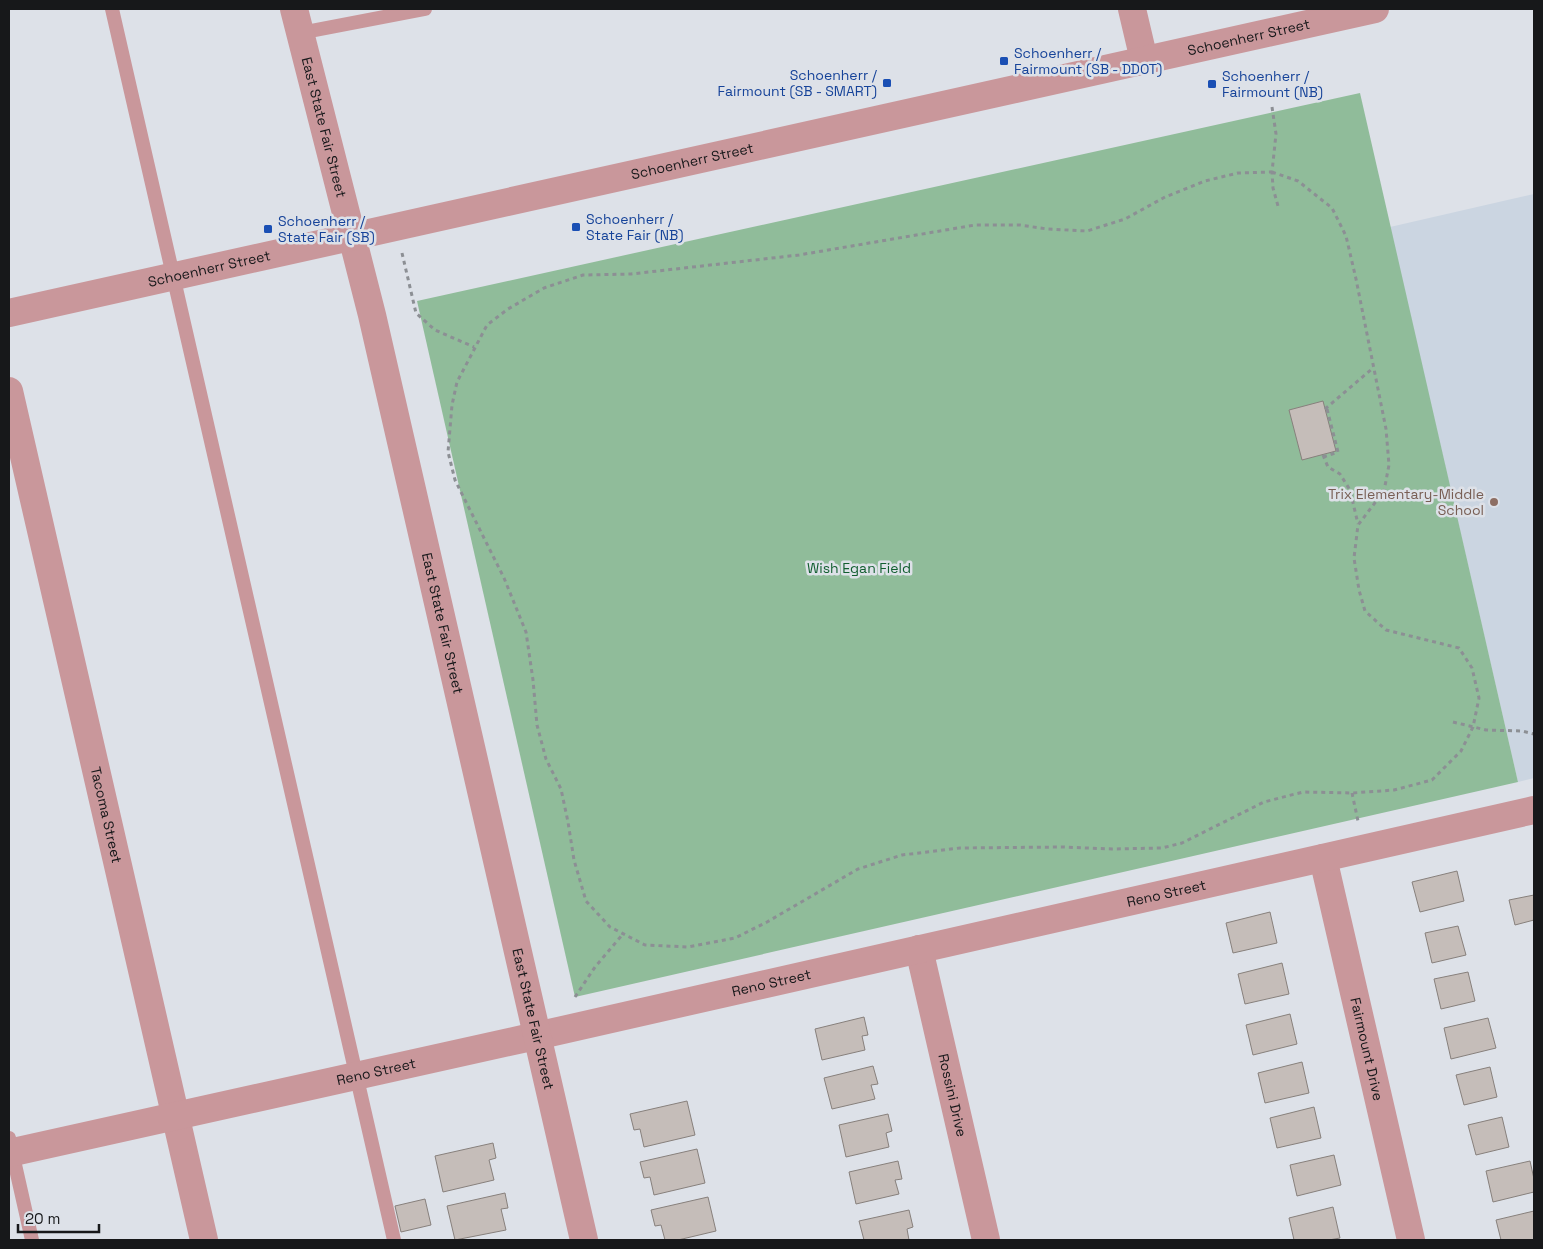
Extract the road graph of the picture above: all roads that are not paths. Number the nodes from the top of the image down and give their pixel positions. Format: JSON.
{"nodes":[{"id":1,"x":112,"y":9,"type":"edge"},
{"id":2,"x":426,"y":9,"type":"edge"},
{"id":3,"x":1132,"y":9,"type":"edge"},
{"id":4,"x":1374,"y":9,"type":"edge"},
{"id":5,"x":297,"y":21,"type":"edge"},
{"id":6,"x":1144,"y":60,"type":"junction"},
{"id":7,"x":351,"y":236,"type":"junction"},
{"id":8,"x":172,"y":276,"type":"junction"},
{"id":9,"x":9,"y":313,"type":"edge"},
{"id":10,"x":9,"y":391,"type":"edge"},
{"id":11,"x":1534,"y":810,"type":"edge"},
{"id":12,"x":1323,"y":858,"type":"junction"},
{"id":13,"x":919,"y":949,"type":"junction"},
{"id":14,"x":536,"y":1036,"type":"junction"},
{"id":15,"x":357,"y":1076,"type":"junction"},
{"id":16,"x":175,"y":1116,"type":"junction"},
{"id":17,"x":10,"y":1148,"type":"edge"},
{"id":18,"x":32,"y":1240,"type":"edge"},
{"id":19,"x":204,"y":1240,"type":"edge"},
{"id":20,"x":394,"y":1240,"type":"edge"},
{"id":21,"x":584,"y":1240,"type":"edge"},
{"id":22,"x":986,"y":1240,"type":"edge"},
{"id":23,"x":1411,"y":1240,"type":"edge"}],
"edges":[{"from":1,"to":8,"type":"lane"},
{"from":2,"to":5,"type":"lane"},
{"from":3,"to":6,"type":"street"},
{"from":4,"to":6,"type":"street","name":"Schoenherr Street"},
{"from":5,"to":7,"type":"street","name":"East State Fair Street"},
{"from":6,"to":7,"type":"street","name":"Schoenherr Street"},
{"from":7,"to":8,"type":"street","name":"Schoenherr Street"},
{"from":7,"to":14,"type":"street","name":"East State Fair Street"},
{"from":8,"to":9,"type":"street","name":"Schoenherr Street"},
{"from":8,"to":15,"type":"lane"},
{"from":10,"to":16,"type":"street","name":"Tacoma Street"},
{"from":11,"to":12,"type":"street","name":"Reno Street"},
{"from":12,"to":13,"type":"street","name":"Reno Street"},
{"from":12,"to":23,"type":"street","name":"Fairmount Drive"},
{"from":13,"to":14,"type":"street","name":"Reno Street"},
{"from":13,"to":22,"type":"street","name":"Rossini Drive"},
{"from":14,"to":15,"type":"street","name":"Reno Street"},
{"from":14,"to":21,"type":"street","name":"East State Fair Street"},
{"from":15,"to":16,"type":"street","name":"Reno Street"},
{"from":15,"to":20,"type":"lane"},
{"from":16,"to":17,"type":"street","name":"Reno Street"},
{"from":16,"to":19,"type":"street","name":"Tacoma Street"},
{"from":17,"to":18,"type":"lane"}]}
